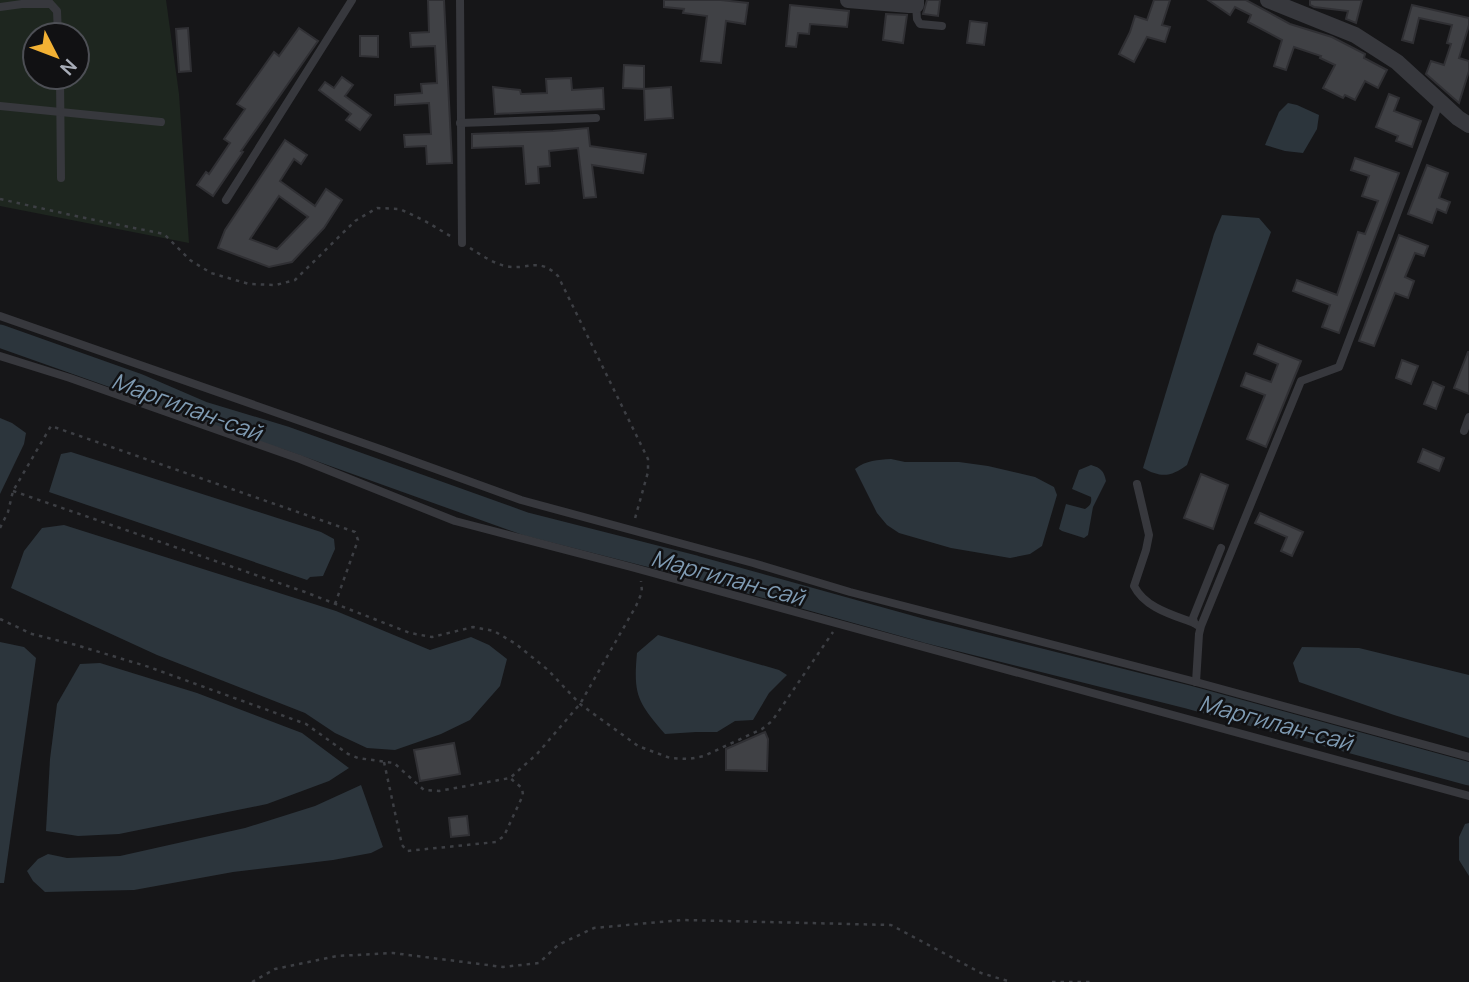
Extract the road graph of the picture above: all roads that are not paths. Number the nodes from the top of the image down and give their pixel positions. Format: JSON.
{"nodes":[{"id":1,"x":352,"y":0,"type":"edge"},
{"id":2,"x":460,"y":0,"type":"edge"},
{"id":3,"x":848,"y":0,"type":"edge"},
{"id":4,"x":1268,"y":0,"type":"edge"},
{"id":5,"x":48,"y":2,"type":"edge"},
{"id":6,"x":916,"y":2,"type":"edge"},
{"id":7,"x":0,"y":7,"type":"edge"},
{"id":8,"x":57,"y":21,"type":"edge"},
{"id":9,"x":942,"y":26,"type":"dead end"},
{"id":10,"x":60,"y":91,"type":"edge"},
{"id":11,"x":1440,"y":102,"type":"junction"},
{"id":12,"x":0,"y":106,"type":"edge"},
{"id":13,"x":61,"y":112,"type":"junction"},
{"id":14,"x":596,"y":118,"type":"dead end"},
{"id":15,"x":161,"y":122,"type":"dead end"},
{"id":16,"x":460,"y":123,"type":"junction"},
{"id":17,"x":1469,"y":125,"type":"edge"},
{"id":18,"x":61,"y":178,"type":"dead end"},
{"id":19,"x":226,"y":200,"type":"dead end"},
{"id":20,"x":462,"y":243,"type":"road end"},
{"id":21,"x":0,"y":316,"type":"edge"},
{"id":22,"x":0,"y":356,"type":"edge"},
{"id":23,"x":1469,"y":417,"type":"edge"},
{"id":24,"x":1464,"y":431,"type":"dead end"},
{"id":25,"x":1137,"y":484,"type":"dead end"},
{"id":26,"x":1221,"y":548,"type":"dead end"},
{"id":27,"x":1198,"y":625,"type":"junction"},
{"id":28,"x":1196,"y":682,"type":"junction"},
{"id":29,"x":1469,"y":757,"type":"edge"},
{"id":30,"x":1469,"y":796,"type":"edge"}],
"edges":[{"from":1,"to":19,"type":"lane"},
{"from":2,"to":16,"type":"lane"},
{"from":3,"to":6,"type":"street"},
{"from":4,"to":11,"type":"street"},
{"from":5,"to":7,"type":"lane"},
{"from":5,"to":8,"type":"lane"},
{"from":6,"to":9,"type":"lane"},
{"from":10,"to":13,"type":"lane"},
{"from":11,"to":17,"type":"street"},
{"from":11,"to":27,"type":"lane"},
{"from":12,"to":13,"type":"lane"},
{"from":13,"to":15,"type":"lane"},
{"from":13,"to":18,"type":"lane"},
{"from":14,"to":16,"type":"lane"},
{"from":16,"to":20,"type":"lane"},
{"from":21,"to":28,"type":"lane"},
{"from":22,"to":30,"type":"lane"},
{"from":23,"to":24,"type":"lane"},
{"from":25,"to":27,"type":"lane"},
{"from":26,"to":27,"type":"lane"},
{"from":27,"to":28,"type":"lane"},
{"from":28,"to":29,"type":"lane"}]}
